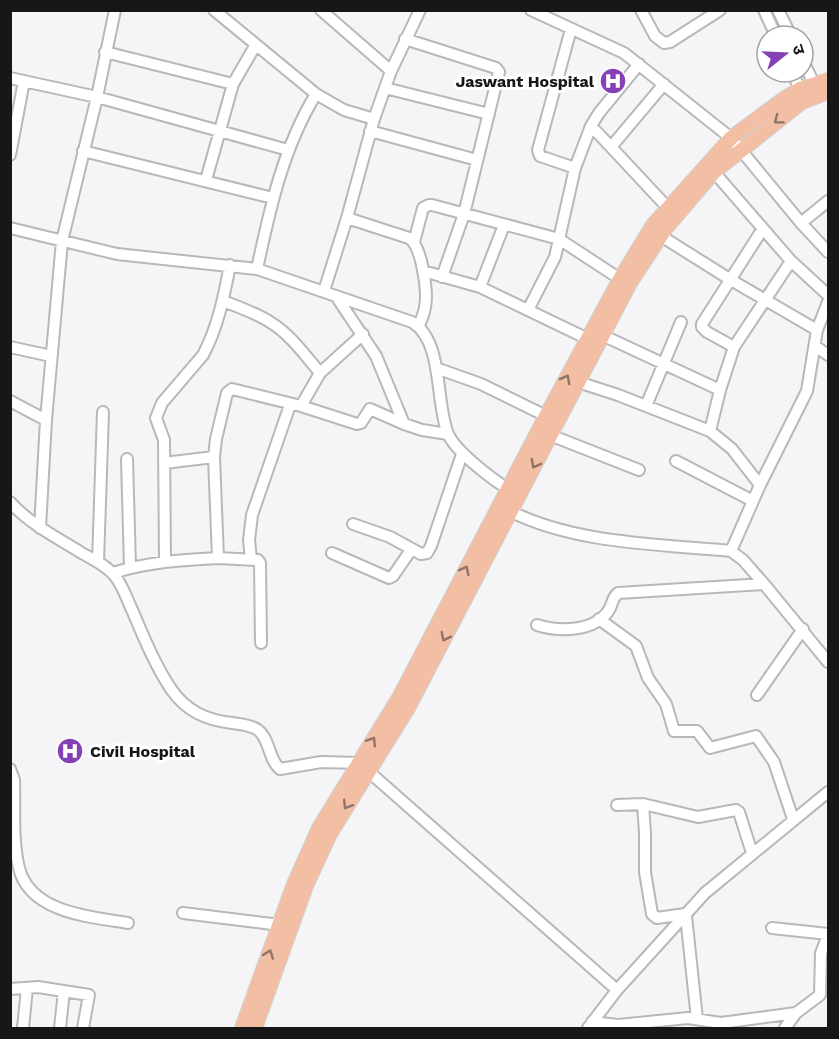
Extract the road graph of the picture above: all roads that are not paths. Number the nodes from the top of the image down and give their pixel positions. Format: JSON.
{"nodes":[{"id":1,"x":115,"y":10,"type":"edge"},
{"id":2,"x":214,"y":10,"type":"edge"},
{"id":3,"x":321,"y":10,"type":"edge"},
{"id":4,"x":420,"y":10,"type":"edge"},
{"id":5,"x":531,"y":10,"type":"edge"},
{"id":6,"x":641,"y":10,"type":"edge"},
{"id":7,"x":720,"y":10,"type":"edge"},
{"id":8,"x":764,"y":10,"type":"edge"},
{"id":9,"x":778,"y":10,"type":"edge"},
{"id":10,"x":770,"y":24,"type":"edge"},
{"id":11,"x":785,"y":24,"type":"edge"},
{"id":12,"x":570,"y":29,"type":"junction"},
{"id":13,"x":405,"y":39,"type":"junction"},
{"id":14,"x":255,"y":46,"type":"junction"},
{"id":15,"x":105,"y":52,"type":"junction"},
{"id":16,"x":639,"y":64,"type":"junction"},
{"id":17,"x":391,"y":71,"type":"junction"},
{"id":18,"x":10,"y":78,"type":"edge"},
{"id":19,"x":24,"y":81,"type":"junction"},
{"id":20,"x":233,"y":84,"type":"junction"},
{"id":21,"x":664,"y":84,"type":"junction"},
{"id":22,"x":798,"y":84,"type":"edge"},
{"id":23,"x":814,"y":84,"type":"joint"},
{"id":24,"x":385,"y":88,"type":"junction"},
{"id":25,"x":800,"y":89,"type":"junction"},
{"id":26,"x":828,"y":92,"type":"edge"},
{"id":27,"x":316,"y":94,"type":"junction"},
{"id":28,"x":97,"y":97,"type":"junction"},
{"id":29,"x":489,"y":114,"type":"junction"},
{"id":30,"x":374,"y":119,"type":"junction"},
{"id":31,"x":591,"y":126,"type":"junction"},
{"id":32,"x":370,"y":130,"type":"junction"},
{"id":33,"x":219,"y":133,"type":"junction"},
{"id":34,"x":731,"y":138,"type":"junction"},
{"id":35,"x":12,"y":142,"type":"edge"},
{"id":36,"x":611,"y":147,"type":"junction"},
{"id":37,"x":741,"y":149,"type":"junction"},
{"id":38,"x":288,"y":150,"type":"junction"},
{"id":39,"x":83,"y":151,"type":"junction"},
{"id":40,"x":10,"y":155,"type":"edge"},
{"id":41,"x":477,"y":160,"type":"junction"},
{"id":42,"x":575,"y":168,"type":"junction"},
{"id":43,"x":714,"y":172,"type":"junction"},
{"id":44,"x":206,"y":180,"type":"junction"},
{"id":45,"x":273,"y":198,"type":"junction"},
{"id":46,"x":828,"y":201,"type":"edge"},
{"id":47,"x":668,"y":208,"type":"junction"},
{"id":48,"x":464,"y":214,"type":"junction"},
{"id":49,"x":347,"y":218,"type":"junction"},
{"id":50,"x":801,"y":223,"type":"junction"},
{"id":51,"x":504,"y":225,"type":"junction"},
{"id":52,"x":10,"y":228,"type":"edge"},
{"id":53,"x":762,"y":230,"type":"junction"},
{"id":54,"x":661,"y":236,"type":"junction"},
{"id":55,"x":559,"y":239,"type":"junction"},
{"id":56,"x":62,"y":241,"type":"junction"},
{"id":57,"x":414,"y":242,"type":"junction"},
{"id":58,"x":828,"y":252,"type":"edge"},
{"id":59,"x":791,"y":261,"type":"junction"},
{"id":60,"x":230,"y":265,"type":"junction"},
{"id":61,"x":257,"y":269,"type":"junction"},
{"id":62,"x":423,"y":271,"type":"junction"},
{"id":63,"x":442,"y":276,"type":"junction"},
{"id":64,"x":620,"y":279,"type":"junction"},
{"id":65,"x":731,"y":280,"type":"junction"},
{"id":66,"x":480,"y":286,"type":"junction"},
{"id":67,"x":324,"y":291,"type":"junction"},
{"id":68,"x":828,"y":295,"type":"edge"},
{"id":69,"x":336,"y":296,"type":"junction"},
{"id":70,"x":766,"y":299,"type":"junction"},
{"id":71,"x":223,"y":301,"type":"junction"},
{"id":72,"x":828,"y":302,"type":"edge"},
{"id":73,"x":528,"y":310,"type":"junction"},
{"id":74,"x":681,"y":322,"type":"dead end"},
{"id":75,"x":419,"y":326,"type":"junction"},
{"id":76,"x":817,"y":330,"type":"junction"},
{"id":77,"x":363,"y":334,"type":"junction"},
{"id":78,"x":602,"y":335,"type":"junction"},
{"id":79,"x":588,"y":339,"type":"junction"},
{"id":80,"x":815,"y":346,"type":"junction"},
{"id":81,"x":10,"y":347,"type":"edge"},
{"id":82,"x":734,"y":347,"type":"junction"},
{"id":83,"x":828,"y":355,"type":"edge"},
{"id":84,"x":51,"y":356,"type":"junction"},
{"id":85,"x":664,"y":364,"type":"junction"},
{"id":86,"x":436,"y":368,"type":"junction"},
{"id":87,"x":320,"y":373,"type":"junction"},
{"id":88,"x":578,"y":382,"type":"junction"},
{"id":89,"x":720,"y":390,"type":"junction"},
{"id":90,"x":10,"y":401,"type":"edge"},
{"id":91,"x":295,"y":406,"type":"junction"},
{"id":92,"x":646,"y":406,"type":"junction"},
{"id":93,"x":103,"y":412,"type":"dead end"},
{"id":94,"x":546,"y":416,"type":"junction"},
{"id":95,"x":46,"y":420,"type":"junction"},
{"id":96,"x":404,"y":424,"type":"junction"},
{"id":97,"x":710,"y":431,"type":"junction"},
{"id":98,"x":448,"y":434,"type":"junction"},
{"id":99,"x":550,"y":435,"type":"junction"},
{"id":100,"x":462,"y":454,"type":"junction"},
{"id":101,"x":214,"y":457,"type":"junction"},
{"id":102,"x":128,"y":459,"type":"dead end"},
{"id":103,"x":676,"y":461,"type":"dead end"},
{"id":104,"x":164,"y":463,"type":"junction"},
{"id":105,"x":639,"y":470,"type":"dead end"},
{"id":106,"x":760,"y":485,"type":"junction"},
{"id":107,"x":513,"y":492,"type":"junction"},
{"id":108,"x":753,"y":501,"type":"junction"},
{"id":109,"x":10,"y":502,"type":"edge"},
{"id":110,"x":504,"y":508,"type":"junction"},
{"id":111,"x":353,"y":524,"type":"dead end"},
{"id":112,"x":40,"y":528,"type":"junction"},
{"id":113,"x":411,"y":550,"type":"junction"},
{"id":114,"x":731,"y":551,"type":"junction"},
{"id":115,"x":332,"y":553,"type":"dead end"},
{"id":116,"x":218,"y":558,"type":"junction"},
{"id":117,"x":251,"y":560,"type":"junction"},
{"id":118,"x":165,"y":561,"type":"junction"},
{"id":119,"x":98,"y":562,"type":"junction"},
{"id":120,"x":130,"y":567,"type":"junction"},
{"id":121,"x":113,"y":573,"type":"junction"},
{"id":122,"x":764,"y":584,"type":"junction"},
{"id":123,"x":599,"y":619,"type":"junction"},
{"id":124,"x":537,"y":625,"type":"dead end"},
{"id":125,"x":803,"y":629,"type":"junction"},
{"id":126,"x":261,"y":643,"type":"dead end"},
{"id":127,"x":828,"y":662,"type":"edge"},
{"id":128,"x":757,"y":695,"type":"dead end"},
{"id":129,"x":364,"y":766,"type":"junction"},
{"id":130,"x":10,"y":770,"type":"edge"},
{"id":131,"x":828,"y":792,"type":"edge"},
{"id":132,"x":643,"y":804,"type":"junction"},
{"id":133,"x":617,"y":806,"type":"dead end"},
{"id":134,"x":793,"y":819,"type":"junction"},
{"id":135,"x":752,"y":853,"type":"junction"},
{"id":136,"x":183,"y":913,"type":"dead end"},
{"id":137,"x":685,"y":914,"type":"junction"},
{"id":138,"x":128,"y":923,"type":"dead end"},
{"id":139,"x":285,"y":927,"type":"junction"},
{"id":140,"x":772,"y":928,"type":"dead end"},
{"id":141,"x":828,"y":934,"type":"edge"},
{"id":142,"x":27,"y":988,"type":"junction"},
{"id":143,"x":10,"y":989,"type":"edge"},
{"id":144,"x":617,"y":990,"type":"junction"},
{"id":145,"x":64,"y":991,"type":"junction"},
{"id":146,"x":262,"y":991,"type":"junction"},
{"id":147,"x":823,"y":997,"type":"edge"},
{"id":148,"x":796,"y":1014,"type":"junction"},
{"id":149,"x":697,"y":1019,"type":"junction"},
{"id":150,"x":590,"y":1025,"type":"edge"},
{"id":151,"x":619,"y":1027,"type":"edge"},
{"id":152,"x":22,"y":1029,"type":"edge"},
{"id":153,"x":60,"y":1029,"type":"edge"},
{"id":154,"x":83,"y":1029,"type":"edge"},
{"id":155,"x":242,"y":1029,"type":"edge"},
{"id":156,"x":255,"y":1029,"type":"edge"},
{"id":157,"x":785,"y":1029,"type":"edge"}],
"edges":[{"from":1,"to":15,"type":"street"},
{"from":2,"to":14,"type":"street"},
{"from":3,"to":17,"type":"street"},
{"from":4,"to":13,"type":"street"},
{"from":5,"to":12,"type":"street"},
{"from":6,"to":7,"type":"street"},
{"from":8,"to":10,"type":"street"},
{"from":9,"to":11,"type":"street"},
{"from":12,"to":16,"type":"street"},
{"from":12,"to":42,"type":"street"},
{"from":13,"to":17,"type":"street"},
{"from":13,"to":29,"type":"street"},
{"from":14,"to":20,"type":"street"},
{"from":14,"to":27,"type":"street"},
{"from":15,"to":20,"type":"street"},
{"from":15,"to":28,"type":"street"},
{"from":16,"to":21,"type":"street"},
{"from":16,"to":31,"type":"street"},
{"from":17,"to":24,"type":"street"},
{"from":18,"to":19,"type":"street"},
{"from":19,"to":28,"type":"street"},
{"from":19,"to":35,"type":"street"},
{"from":20,"to":33,"type":"street"},
{"from":21,"to":34,"type":"street"},
{"from":21,"to":36,"type":"street"},
{"from":22,"to":25,"type":"street"},
{"from":23,"to":25,"type":"main road"},
{"from":23,"to":26,"type":"main road"},
{"from":24,"to":29,"type":"street"},
{"from":24,"to":30,"type":"street"},
{"from":25,"to":34,"type":"main road"},
{"from":26,"to":37,"type":"main road","one_way":true},
{"from":27,"to":30,"type":"street"},
{"from":27,"to":38,"type":"street"},
{"from":28,"to":33,"type":"street"},
{"from":28,"to":39,"type":"street"},
{"from":29,"to":41,"type":"street"},
{"from":30,"to":32,"type":"street"},
{"from":31,"to":36,"type":"street"},
{"from":31,"to":42,"type":"street"},
{"from":32,"to":41,"type":"street"},
{"from":32,"to":49,"type":"street"},
{"from":33,"to":38,"type":"street"},
{"from":33,"to":44,"type":"street"},
{"from":34,"to":37,"type":"street"},
{"from":34,"to":47,"type":"main road"},
{"from":35,"to":40,"type":"street"},
{"from":36,"to":47,"type":"street"},
{"from":37,"to":43,"type":"main road"},
{"from":37,"to":50,"type":"street"},
{"from":38,"to":45,"type":"street"},
{"from":39,"to":44,"type":"street"},
{"from":39,"to":56,"type":"street"},
{"from":41,"to":48,"type":"street"},
{"from":42,"to":55,"type":"street"},
{"from":43,"to":53,"type":"street"},
{"from":43,"to":54,"type":"main road"},
{"from":44,"to":45,"type":"street"},
{"from":45,"to":61,"type":"street"},
{"from":46,"to":50,"type":"street"},
{"from":47,"to":64,"type":"main road"},
{"from":48,"to":51,"type":"street"},
{"from":48,"to":57,"type":"street"},
{"from":48,"to":63,"type":"street"},
{"from":49,"to":57,"type":"street"},
{"from":49,"to":67,"type":"street"},
{"from":50,"to":58,"type":"street"},
{"from":51,"to":55,"type":"street"},
{"from":51,"to":66,"type":"street"},
{"from":52,"to":56,"type":"street"},
{"from":53,"to":59,"type":"street"},
{"from":53,"to":65,"type":"street"},
{"from":54,"to":65,"type":"street"},
{"from":54,"to":78,"type":"main road"},
{"from":55,"to":64,"type":"street"},
{"from":55,"to":73,"type":"street"},
{"from":56,"to":60,"type":"street"},
{"from":56,"to":84,"type":"street"},
{"from":57,"to":62,"type":"street"},
{"from":59,"to":68,"type":"street"},
{"from":59,"to":70,"type":"street"},
{"from":60,"to":61,"type":"street"},
{"from":60,"to":71,"type":"street"},
{"from":61,"to":67,"type":"street"},
{"from":62,"to":63,"type":"street"},
{"from":62,"to":75,"type":"street"},
{"from":63,"to":66,"type":"street"},
{"from":64,"to":79,"type":"main road"},
{"from":65,"to":70,"type":"street"},
{"from":65,"to":82,"type":"street"},
{"from":66,"to":73,"type":"street"},
{"from":67,"to":69,"type":"street"},
{"from":69,"to":75,"type":"street"},
{"from":69,"to":77,"type":"street"},
{"from":70,"to":76,"type":"street"},
{"from":70,"to":82,"type":"street"},
{"from":71,"to":87,"type":"street"},
{"from":71,"to":104,"type":"street"},
{"from":72,"to":76,"type":"street"},
{"from":73,"to":79,"type":"street"},
{"from":74,"to":85,"type":"street"},
{"from":75,"to":86,"type":"street"},
{"from":76,"to":80,"type":"street"},
{"from":77,"to":87,"type":"street"},
{"from":77,"to":96,"type":"street"},
{"from":78,"to":85,"type":"street"},
{"from":78,"to":88,"type":"main road"},
{"from":94,"to":79,"type":"main road","one_way":true},
{"from":80,"to":83,"type":"street"},
{"from":80,"to":106,"type":"street"},
{"from":81,"to":84,"type":"street"},
{"from":82,"to":89,"type":"street"},
{"from":84,"to":95,"type":"street"},
{"from":85,"to":89,"type":"street"},
{"from":85,"to":92,"type":"street"},
{"from":86,"to":94,"type":"street"},
{"from":86,"to":98,"type":"street"},
{"from":87,"to":91,"type":"street"},
{"from":88,"to":92,"type":"street"},
{"from":88,"to":99,"type":"main road"},
{"from":89,"to":97,"type":"street"},
{"from":90,"to":95,"type":"street"},
{"from":91,"to":96,"type":"street"},
{"from":91,"to":101,"type":"street"},
{"from":91,"to":117,"type":"street"},
{"from":92,"to":97,"type":"street"},
{"from":93,"to":119,"type":"street"},
{"from":94,"to":107,"type":"main road"},
{"from":95,"to":112,"type":"street"},
{"from":96,"to":98,"type":"street"},
{"from":97,"to":106,"type":"street"},
{"from":98,"to":100,"type":"street"},
{"from":99,"to":105,"type":"street"},
{"from":99,"to":107,"type":"main road","one_way":true},
{"from":100,"to":107,"type":"street"},
{"from":100,"to":113,"type":"street"},
{"from":101,"to":104,"type":"street"},
{"from":101,"to":116,"type":"street"},
{"from":102,"to":120,"type":"street"},
{"from":103,"to":108,"type":"street"},
{"from":104,"to":118,"type":"street"},
{"from":106,"to":108,"type":"street"},
{"from":107,"to":110,"type":"main road"},
{"from":108,"to":114,"type":"street"},
{"from":109,"to":112,"type":"street"},
{"from":110,"to":114,"type":"street"},
{"from":110,"to":129,"type":"main road"},
{"from":111,"to":113,"type":"street"},
{"from":112,"to":119,"type":"street"},
{"from":113,"to":115,"type":"street"},
{"from":114,"to":122,"type":"street"},
{"from":116,"to":117,"type":"street"},
{"from":116,"to":118,"type":"street"},
{"from":117,"to":126,"type":"street"},
{"from":118,"to":120,"type":"street"},
{"from":119,"to":121,"type":"street"},
{"from":120,"to":121,"type":"street"},
{"from":121,"to":129,"type":"street"},
{"from":122,"to":123,"type":"street"},
{"from":122,"to":125,"type":"street"},
{"from":123,"to":124,"type":"street"},
{"from":123,"to":134,"type":"street"},
{"from":125,"to":127,"type":"street"},
{"from":125,"to":128,"type":"street"},
{"from":129,"to":139,"type":"main road"},
{"from":129,"to":144,"type":"street"},
{"from":130,"to":138,"type":"street"},
{"from":131,"to":134,"type":"street"},
{"from":132,"to":133,"type":"street"},
{"from":132,"to":135,"type":"street"},
{"from":132,"to":137,"type":"street"},
{"from":134,"to":135,"type":"street"},
{"from":135,"to":137,"type":"street"},
{"from":136,"to":139,"type":"street"},
{"from":137,"to":144,"type":"street"},
{"from":137,"to":149,"type":"street"},
{"from":139,"to":146,"type":"main road"},
{"from":140,"to":141,"type":"street"},
{"from":141,"to":147,"type":"street"},
{"from":142,"to":143,"type":"street"},
{"from":142,"to":145,"type":"street"},
{"from":142,"to":152,"type":"street"},
{"from":144,"to":150,"type":"street"},
{"from":145,"to":153,"type":"street"},
{"from":145,"to":154,"type":"street"},
{"from":146,"to":155,"type":"main road"},
{"from":146,"to":156,"type":"main road"},
{"from":147,"to":148,"type":"street"},
{"from":148,"to":149,"type":"street"},
{"from":148,"to":157,"type":"street"},
{"from":149,"to":151,"type":"street"},
{"from":150,"to":151,"type":"street"}]}
